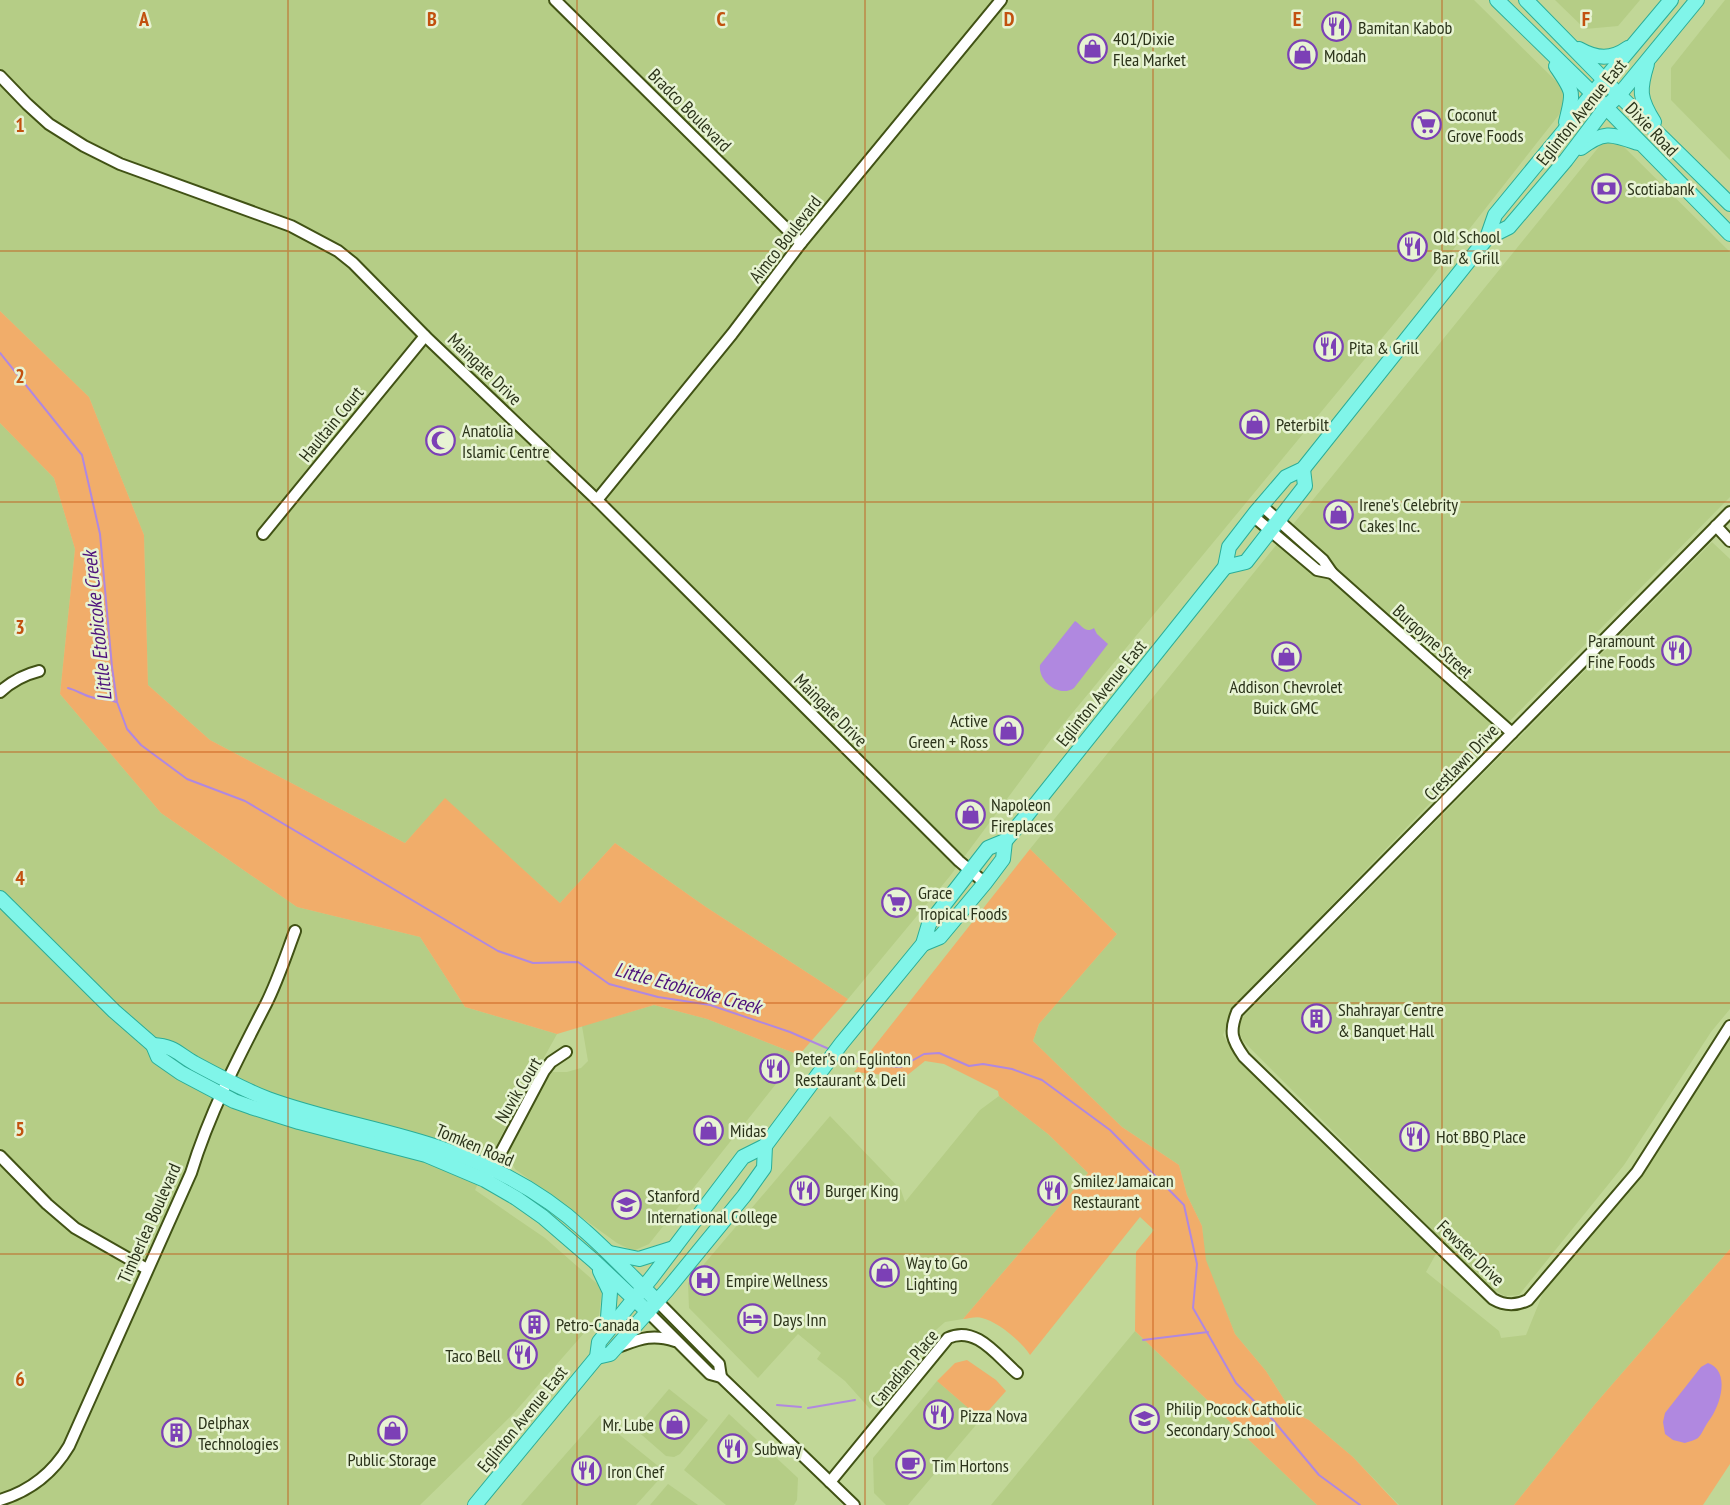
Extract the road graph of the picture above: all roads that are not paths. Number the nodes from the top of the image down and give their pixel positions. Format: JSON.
{"nodes":[{"id":1,"x":555,"y":0,"type":"edge"},
{"id":2,"x":1001,"y":0,"type":"edge"},
{"id":3,"x":1497,"y":0,"type":"edge"},
{"id":4,"x":1526,"y":0,"type":"edge"},
{"id":5,"x":1671,"y":0,"type":"edge"},
{"id":6,"x":1697,"y":0,"type":"edge"},
{"id":7,"x":1641,"y":37,"type":"junction"},
{"id":8,"x":1568,"y":42,"type":"junction"},
{"id":9,"x":1541,"y":44,"type":"junction"},
{"id":10,"x":1648,"y":59,"type":"junction"},
{"id":11,"x":0,"y":76,"type":"edge"},
{"id":12,"x":1604,"y":80,"type":"junction"},
{"id":13,"x":1592,"y":94,"type":"junction"},
{"id":14,"x":1619,"y":95,"type":"junction"},
{"id":15,"x":1606,"y":107,"type":"junction"},
{"id":16,"x":1564,"y":131,"type":"junction"},
{"id":17,"x":1666,"y":141,"type":"junction"},
{"id":18,"x":1640,"y":143,"type":"junction"},
{"id":19,"x":1566,"y":160,"type":"junction"},
{"id":20,"x":1730,"y":204,"type":"edge"},
{"id":21,"x":1730,"y":234,"type":"edge"},
{"id":22,"x":1487,"y":238,"type":"junction"},
{"id":23,"x":801,"y":243,"type":"junction"},
{"id":24,"x":425,"y":336,"type":"junction"},
{"id":25,"x":1303,"y":469,"type":"junction"},
{"id":26,"x":597,"y":500,"type":"junction"},
{"id":27,"x":1257,"y":511,"type":"junction"},
{"id":28,"x":1730,"y":512,"type":"edge"},
{"id":29,"x":1275,"y":526,"type":"junction"},
{"id":30,"x":1716,"y":526,"type":"junction"},
{"id":31,"x":263,"y":534,"type":"dead end"},
{"id":32,"x":1730,"y":541,"type":"edge"},
{"id":33,"x":1225,"y":567,"type":"junction"},
{"id":34,"x":39,"y":671,"type":"dead end"},
{"id":35,"x":0,"y":692,"type":"edge"},
{"id":36,"x":1512,"y":733,"type":"junction"},
{"id":37,"x":1005,"y":841,"type":"junction"},
{"id":38,"x":971,"y":871,"type":"junction"},
{"id":39,"x":985,"y":883,"type":"junction"},
{"id":40,"x":0,"y":898,"type":"edge"},
{"id":41,"x":296,"y":931,"type":"dead end"},
{"id":42,"x":923,"y":944,"type":"junction"},
{"id":43,"x":1730,"y":1026,"type":"edge"},
{"id":44,"x":1233,"y":1042,"type":"joint"},
{"id":45,"x":153,"y":1045,"type":"junction"},
{"id":46,"x":566,"y":1052,"type":"dead end"},
{"id":47,"x":229,"y":1081,"type":"junction"},
{"id":48,"x":222,"y":1095,"type":"junction"},
{"id":49,"x":765,"y":1146,"type":"junction"},
{"id":50,"x":0,"y":1156,"type":"edge"},
{"id":51,"x":489,"y":1175,"type":"junction"},
{"id":52,"x":674,"y":1248,"type":"junction"},
{"id":53,"x":608,"y":1252,"type":"junction"},
{"id":54,"x":594,"y":1261,"type":"junction"},
{"id":55,"x":147,"y":1269,"type":"junction"},
{"id":56,"x":639,"y":1293,"type":"junction"},
{"id":57,"x":652,"y":1306,"type":"junction"},
{"id":58,"x":606,"y":1331,"type":"junction"},
{"id":59,"x":677,"y":1342,"type":"junction"},
{"id":60,"x":615,"y":1348,"type":"junction"},
{"id":61,"x":597,"y":1357,"type":"junction"},
{"id":62,"x":1017,"y":1373,"type":"dead end"},
{"id":63,"x":721,"y":1377,"type":"junction"},
{"id":64,"x":831,"y":1482,"type":"junction"},
{"id":65,"x":0,"y":1500,"type":"edge"},
{"id":66,"x":475,"y":1505,"type":"edge"},
{"id":67,"x":854,"y":1505,"type":"edge"}],
"edges":[{"from":1,"to":23,"type":"street","name":"Bradco Boulevard"},
{"from":2,"to":23,"type":"street","name":"Aimco Boulevard"},
{"from":3,"to":9,"type":"main road","name":"Dixie Road"},
{"from":4,"to":8,"type":"main road","name":"Dixie Road"},
{"from":5,"to":7,"type":"main road","name":"Eglinton Avenue East"},
{"from":6,"to":10,"type":"main road","name":"Eglinton Avenue East"},
{"from":7,"to":8,"type":"main road"},
{"from":7,"to":12,"type":"main road","name":"Eglinton Avenue East"},
{"from":8,"to":12,"type":"main road","name":"Dixie Road"},
{"from":9,"to":13,"type":"main road","name":"Dixie Road"},
{"from":9,"to":16,"type":"main road"},
{"from":10,"to":14,"type":"main road","name":"Eglinton Avenue East"},
{"from":10,"to":17,"type":"main road"},
{"from":11,"to":24,"type":"street","name":"Maingate Drive"},
{"from":12,"to":13,"type":"main road","name":"Eglinton Avenue East"},
{"from":12,"to":14,"type":"main road","name":"Dixie Road"},
{"from":13,"to":15,"type":"main road","name":"Dixie Road"},
{"from":13,"to":16,"type":"main road","name":"Eglinton Avenue East"},
{"from":14,"to":15,"type":"main road","name":"Eglinton Avenue East"},
{"from":14,"to":17,"type":"main road","name":"Dixie Road"},
{"from":15,"to":18,"type":"main road","name":"Dixie Road"},
{"from":15,"to":19,"type":"main road","name":"Eglinton Avenue East"},
{"from":16,"to":22,"type":"main road","name":"Eglinton Avenue East"},
{"from":17,"to":20,"type":"main road","name":"Dixie Road"},
{"from":18,"to":19,"type":"main road"},
{"from":18,"to":21,"type":"main road","name":"Dixie Road"},
{"from":19,"to":22,"type":"main road","name":"Eglinton Avenue East"},
{"from":22,"to":25,"type":"main road","name":"Eglinton Avenue East"},
{"from":23,"to":26,"type":"street","name":"Aimco Boulevard"},
{"from":24,"to":26,"type":"street","name":"Maingate Drive"},
{"from":24,"to":31,"type":"street","name":"Haultain Court"},
{"from":25,"to":27,"type":"main road","name":"Eglinton Avenue East"},
{"from":25,"to":29,"type":"main road","name":"Eglinton Avenue East"},
{"from":26,"to":38,"type":"street","name":"Maingate Drive"},
{"from":27,"to":29,"type":"street","name":"Burgoyne Street"},
{"from":27,"to":33,"type":"main road","name":"Eglinton Avenue East"},
{"from":28,"to":30,"type":"street","name":"Crestlawn Drive"},
{"from":29,"to":33,"type":"main road","name":"Eglinton Avenue East"},
{"from":29,"to":36,"type":"street","name":"Burgoyne Street"},
{"from":30,"to":32,"type":"street"},
{"from":30,"to":36,"type":"street","name":"Crestlawn Drive"},
{"from":33,"to":37,"type":"main road","name":"Eglinton Avenue East"},
{"from":34,"to":35,"type":"street"},
{"from":36,"to":44,"type":"street","name":"Crestlawn Drive"},
{"from":37,"to":38,"type":"main road","name":"Eglinton Avenue East"},
{"from":37,"to":39,"type":"main road","name":"Eglinton Avenue East"},
{"from":38,"to":39,"type":"street","name":"Maingate Drive"},
{"from":38,"to":42,"type":"main road","name":"Eglinton Avenue East"},
{"from":39,"to":42,"type":"main road","name":"Eglinton Avenue East"},
{"from":40,"to":45,"type":"main road","name":"Tomken Road"},
{"from":41,"to":47,"type":"street","name":"Timberlea Boulevard"},
{"from":42,"to":49,"type":"main road","name":"Eglinton Avenue East"},
{"from":43,"to":44,"type":"street","name":"Fewster Drive"},
{"from":45,"to":47,"type":"main road","name":"Tomken Road"},
{"from":45,"to":48,"type":"main road","name":"Tomken Road"},
{"from":46,"to":51,"type":"street","name":"Nuvik Court"},
{"from":47,"to":48,"type":"street","name":"Timberlea Boulevard"},
{"from":47,"to":51,"type":"main road","name":"Tomken Road"},
{"from":48,"to":51,"type":"main road","name":"Tomken Road"},
{"from":48,"to":55,"type":"street","name":"Timberlea Boulevard"},
{"from":49,"to":52,"type":"main road","name":"Eglinton Avenue East"},
{"from":49,"to":57,"type":"main road","name":"Eglinton Avenue East"},
{"from":50,"to":55,"type":"street"},
{"from":51,"to":53,"type":"main road","name":"Tomken Road"},
{"from":51,"to":54,"type":"main road","name":"Tomken Road"},
{"from":52,"to":53,"type":"main road"},
{"from":52,"to":56,"type":"main road","name":"Eglinton Avenue East"},
{"from":53,"to":56,"type":"main road","name":"Tomken Road"},
{"from":54,"to":56,"type":"main road","name":"Tomken Road"},
{"from":54,"to":58,"type":"main road"},
{"from":55,"to":65,"type":"street","name":"Timberlea Boulevard"},
{"from":56,"to":57,"type":"main road","name":"Tomken Road"},
{"from":56,"to":58,"type":"main road","name":"Eglinton Avenue East"},
{"from":57,"to":59,"type":"street","name":"Tomken Road"},
{"from":57,"to":60,"type":"main road","name":"Eglinton Avenue East"},
{"from":57,"to":63,"type":"street","name":"Tomken Road"},
{"from":58,"to":61,"type":"main road","name":"Eglinton Avenue East"},
{"from":59,"to":60,"type":"street"},
{"from":59,"to":63,"type":"street","name":"Tomken Road"},
{"from":60,"to":61,"type":"main road","name":"Eglinton Avenue East"},
{"from":61,"to":66,"type":"main road","name":"Eglinton Avenue East"},
{"from":62,"to":64,"type":"street","name":"Canadian Place"},
{"from":63,"to":64,"type":"street","name":"Tomken Road"},
{"from":64,"to":67,"type":"street","name":"Tomken Road"}]}
